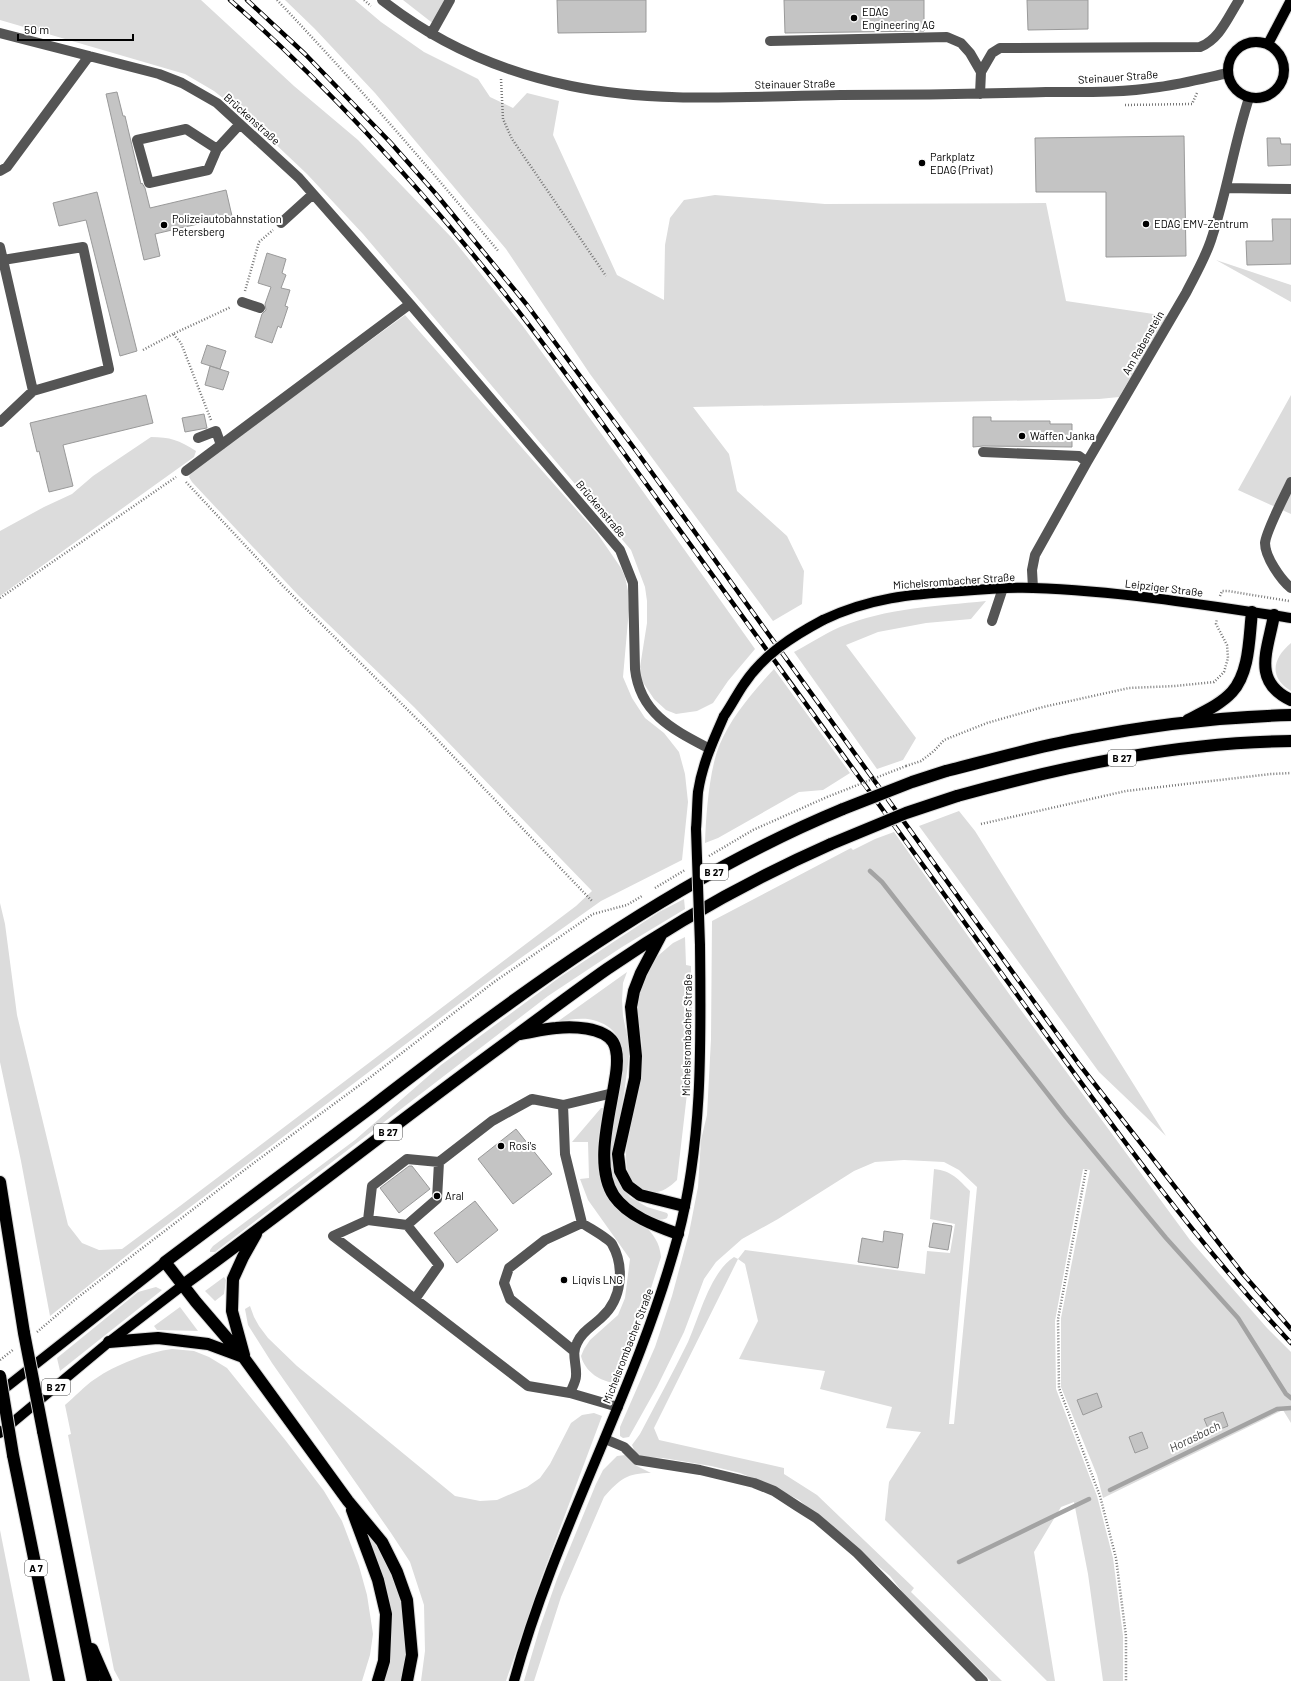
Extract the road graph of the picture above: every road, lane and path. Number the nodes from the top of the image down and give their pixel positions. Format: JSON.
{"nodes":[{"id":1,"x":277,"y":0,"type":"edge"},
{"id":2,"x":382,"y":0,"type":"edge"},
{"id":3,"x":450,"y":0,"type":"edge"},
{"id":4,"x":1239,"y":0,"type":"edge"},
{"id":5,"x":1291,"y":0,"type":"edge"},
{"id":6,"x":0,"y":33,"type":"edge"},
{"id":7,"x":431,"y":34,"type":"junction"},
{"id":8,"x":770,"y":41,"type":"dead end"},
{"id":9,"x":1268,"y":44,"type":"junction"},
{"id":10,"x":89,"y":56,"type":"junction"},
{"id":11,"x":501,"y":67,"type":"junction"},
{"id":12,"x":981,"y":72,"type":"junction"},
{"id":13,"x":1228,"y":74,"type":"junction"},
{"id":14,"x":1287,"y":81,"type":"edge"},
{"id":15,"x":980,"y":94,"type":"junction"},
{"id":16,"x":1249,"y":98,"type":"junction"},
{"id":17,"x":240,"y":124,"type":"junction"},
{"id":18,"x":217,"y":149,"type":"junction"},
{"id":19,"x":0,"y":171,"type":"edge"},
{"id":20,"x":1226,"y":188,"type":"junction"},
{"id":21,"x":1291,"y":189,"type":"edge"},
{"id":22,"x":313,"y":194,"type":"junction"},
{"id":23,"x":281,"y":223,"type":"joint"},
{"id":24,"x":0,"y":247,"type":"edge"},
{"id":25,"x":499,"y":252,"type":"dead end"},
{"id":26,"x":3,"y":260,"type":"junction"},
{"id":27,"x":606,"y":276,"type":"dead end"},
{"id":28,"x":242,"y":302,"type":"junction"},
{"id":29,"x":410,"y":304,"type":"junction"},
{"id":30,"x":260,"y":308,"type":"dead end"},
{"id":31,"x":173,"y":334,"type":"junction"},
{"id":32,"x":143,"y":350,"type":"dead end"},
{"id":33,"x":33,"y":391,"type":"junction"},
{"id":34,"x":0,"y":422,"type":"edge"},
{"id":35,"x":216,"y":431,"type":"junction"},
{"id":36,"x":198,"y":438,"type":"dead end"},
{"id":37,"x":221,"y":444,"type":"junction"},
{"id":38,"x":983,"y":452,"type":"dead end"},
{"id":39,"x":1087,"y":462,"type":"junction"},
{"id":40,"x":182,"y":473,"type":"junction"},
{"id":41,"x":1291,"y":482,"type":"edge"},
{"id":42,"x":1004,"y":588,"type":"junction"},
{"id":43,"x":1032,"y":588,"type":"junction"},
{"id":44,"x":1291,"y":588,"type":"edge"},
{"id":45,"x":0,"y":598,"type":"edge"},
{"id":46,"x":1291,"y":602,"type":"edge"},
{"id":47,"x":1219,"y":607,"type":"junction"},
{"id":48,"x":1252,"y":612,"type":"junction"},
{"id":49,"x":1274,"y":616,"type":"junction"},
{"id":50,"x":1291,"y":618,"type":"edge"},
{"id":51,"x":992,"y":622,"type":"dead end"},
{"id":52,"x":1291,"y":700,"type":"edge"},
{"id":53,"x":1291,"y":715,"type":"edge"},
{"id":54,"x":1183,"y":723,"type":"junction"},
{"id":55,"x":1291,"y":741,"type":"edge"},
{"id":56,"x":710,"y":749,"type":"junction"},
{"id":57,"x":1291,"y":773,"type":"edge"},
{"id":58,"x":981,"y":824,"type":"dead end"},
{"id":59,"x":708,"y":857,"type":"dead end"},
{"id":60,"x":689,"y":868,"type":"dead end"},
{"id":61,"x":652,"y":890,"type":"dead end"},
{"id":62,"x":646,"y":894,"type":"dead end"},
{"id":63,"x":592,"y":901,"type":"dead end"},
{"id":64,"x":662,"y":934,"type":"junction"},
{"id":65,"x":517,"y":1035,"type":"junction"},
{"id":66,"x":613,"y":1093,"type":"junction"},
{"id":67,"x":563,"y":1105,"type":"junction"},
{"id":68,"x":439,"y":1162,"type":"junction"},
{"id":69,"x":1086,"y":1170,"type":"dead end"},
{"id":70,"x":0,"y":1182,"type":"edge"},
{"id":71,"x":684,"y":1206,"type":"junction"},
{"id":72,"x":368,"y":1220,"type":"junction"},
{"id":73,"x":582,"y":1223,"type":"junction"},
{"id":74,"x":407,"y":1225,"type":"junction"},
{"id":75,"x":259,"y":1230,"type":"junction"},
{"id":76,"x":678,"y":1234,"type":"junction"},
{"id":77,"x":165,"y":1262,"type":"junction"},
{"id":78,"x":183,"y":1286,"type":"junction"},
{"id":79,"x":415,"y":1299,"type":"junction"},
{"id":80,"x":30,"y":1333,"type":"junction"},
{"id":81,"x":109,"y":1342,"type":"junction"},
{"id":82,"x":18,"y":1346,"type":"dead end"},
{"id":83,"x":574,"y":1351,"type":"junction"},
{"id":84,"x":244,"y":1358,"type":"junction"},
{"id":85,"x":0,"y":1360,"type":"edge"},
{"id":86,"x":0,"y":1376,"type":"edge"},
{"id":87,"x":0,"y":1392,"type":"edge"},
{"id":88,"x":570,"y":1393,"type":"junction"},
{"id":89,"x":618,"y":1407,"type":"junction"},
{"id":90,"x":0,"y":1433,"type":"edge"},
{"id":91,"x":605,"y":1439,"type":"junction"},
{"id":92,"x":348,"y":1501,"type":"junction"},
{"id":93,"x":81,"y":1624,"type":"junction"},
{"id":94,"x":59,"y":1681,"type":"edge"},
{"id":95,"x":93,"y":1681,"type":"edge"},
{"id":96,"x":106,"y":1681,"type":"edge"},
{"id":97,"x":378,"y":1681,"type":"edge"},
{"id":98,"x":407,"y":1681,"type":"edge"},
{"id":99,"x":514,"y":1681,"type":"edge"},
{"id":100,"x":983,"y":1681,"type":"edge"},
{"id":101,"x":1126,"y":1681,"type":"edge"}],
"edges":[{"from":1,"to":25,"type":"path"},
{"from":2,"to":7,"type":"street","name":"Steinauer Straße"},
{"from":3,"to":7,"type":"street"},
{"from":4,"to":12,"type":"street"},
{"from":5,"to":9,"type":"main road"},
{"from":6,"to":10,"type":"street","name":"Brückenstraße"},
{"from":7,"to":11,"type":"street","name":"Steinauer Straße"},
{"from":8,"to":12,"type":"street"},
{"from":9,"to":13,"type":"main road"},
{"from":9,"to":14,"type":"main road"},
{"from":10,"to":17,"type":"street","name":"Brückenstraße"},
{"from":10,"to":19,"type":"street"},
{"from":11,"to":15,"type":"street","name":"Steinauer Straße"},
{"from":11,"to":27,"type":"path"},
{"from":12,"to":15,"type":"street"},
{"from":13,"to":15,"type":"street","name":"Steinauer Straße"},
{"from":13,"to":16,"type":"main road"},
{"from":14,"to":16,"type":"main road"},
{"from":16,"to":20,"type":"street","name":"Am Rabenstein"},
{"from":17,"to":18,"type":"street"},
{"from":17,"to":22,"type":"street","name":"Brückenstraße"},
{"from":18,"to":18,"type":"street"},
{"from":20,"to":21,"type":"street"},
{"from":20,"to":39,"type":"street","name":"Am Rabenstein"},
{"from":22,"to":23,"type":"street"},
{"from":22,"to":29,"type":"street","name":"Brückenstraße"},
{"from":23,"to":28,"type":"path"},
{"from":24,"to":26,"type":"street"},
{"from":26,"to":33,"type":"street"},
{"from":26,"to":33,"type":"street"},
{"from":28,"to":30,"type":"street"},
{"from":28,"to":31,"type":"path"},
{"from":29,"to":37,"type":"street"},
{"from":29,"to":56,"type":"street","name":"Brückenstraße"},
{"from":31,"to":32,"type":"path"},
{"from":31,"to":35,"type":"path"},
{"from":33,"to":34,"type":"street"},
{"from":35,"to":36,"type":"street"},
{"from":35,"to":37,"type":"street"},
{"from":37,"to":40,"type":"street"},
{"from":38,"to":39,"type":"street"},
{"from":39,"to":43,"type":"street","name":"Am Rabenstein"},
{"from":40,"to":45,"type":"path"},
{"from":40,"to":63,"type":"path"},
{"from":41,"to":44,"type":"street"},
{"from":42,"to":43,"type":"main road","name":"Michelsrombacher Straße"},
{"from":42,"to":51,"type":"street"},
{"from":42,"to":56,"type":"main road","name":"Michelsrombacher Straße","bridge":true},
{"from":43,"to":47,"type":"main road","name":"Leipziger Straße"},
{"from":46,"to":47,"type":"path"},
{"from":47,"to":48,"type":"main road","name":"Leipziger Straße"},
{"from":47,"to":59,"type":"path","bridge":true},
{"from":48,"to":49,"type":"main road","name":"Leipziger Straße"},
{"from":48,"to":54,"type":"highway"},
{"from":49,"to":50,"type":"main road","name":"Leipziger Straße"},
{"from":49,"to":52,"type":"highway"},
{"from":53,"to":54,"type":"highway","number":"B 27"},
{"from":54,"to":77,"type":"highway","number":"B 27","bridge":true},
{"from":55,"to":64,"type":"highway","number":"B 27","bridge":true},
{"from":56,"to":71,"type":"main road","name":"Michelsrombacher Straße","bridge":true},
{"from":57,"to":58,"type":"path"},
{"from":60,"to":61,"type":"path"},
{"from":62,"to":80,"type":"path"},
{"from":64,"to":65,"type":"highway","number":"B 27"},
{"from":64,"to":71,"type":"highway"},
{"from":65,"to":66,"type":"highway"},
{"from":65,"to":75,"type":"highway","number":"B 27"},
{"from":66,"to":67,"type":"street"},
{"from":66,"to":76,"type":"highway"},
{"from":67,"to":68,"type":"street"},
{"from":67,"to":73,"type":"street"},
{"from":68,"to":72,"type":"street"},
{"from":68,"to":74,"type":"street"},
{"from":69,"to":101,"type":"path"},
{"from":70,"to":80,"type":"highway"},
{"from":71,"to":76,"type":"main road","name":"Michelsrombacher Straße"},
{"from":72,"to":74,"type":"street"},
{"from":72,"to":79,"type":"street"},
{"from":73,"to":83,"type":"street"},
{"from":73,"to":83,"type":"street"},
{"from":74,"to":79,"type":"street"},
{"from":75,"to":78,"type":"highway","number":"B 27"},
{"from":75,"to":84,"type":"highway"},
{"from":76,"to":89,"type":"main road","name":"Michelsrombacher Straße"},
{"from":77,"to":78,"type":"highway"},
{"from":77,"to":87,"type":"main road","number":"B 27"},
{"from":78,"to":81,"type":"main road","number":"B 27"},
{"from":78,"to":84,"type":"highway"},
{"from":79,"to":88,"type":"street"},
{"from":80,"to":93,"type":"highway","bridge":true},
{"from":81,"to":84,"type":"highway"},
{"from":81,"to":90,"type":"main road","number":"B 27"},
{"from":82,"to":85,"type":"path"},
{"from":83,"to":88,"type":"street"},
{"from":84,"to":92,"type":"highway"},
{"from":86,"to":94,"type":"highway","number":"A 7","bridge":true},
{"from":88,"to":89,"type":"street"},
{"from":89,"to":91,"type":"main road","name":"Michelsrombacher Straße"},
{"from":91,"to":99,"type":"main road","name":"Michelsrombacher Straße"},
{"from":91,"to":100,"type":"street"},
{"from":92,"to":97,"type":"highway"},
{"from":92,"to":98,"type":"highway"},
{"from":93,"to":95,"type":"highway"},
{"from":93,"to":96,"type":"highway"}]}
